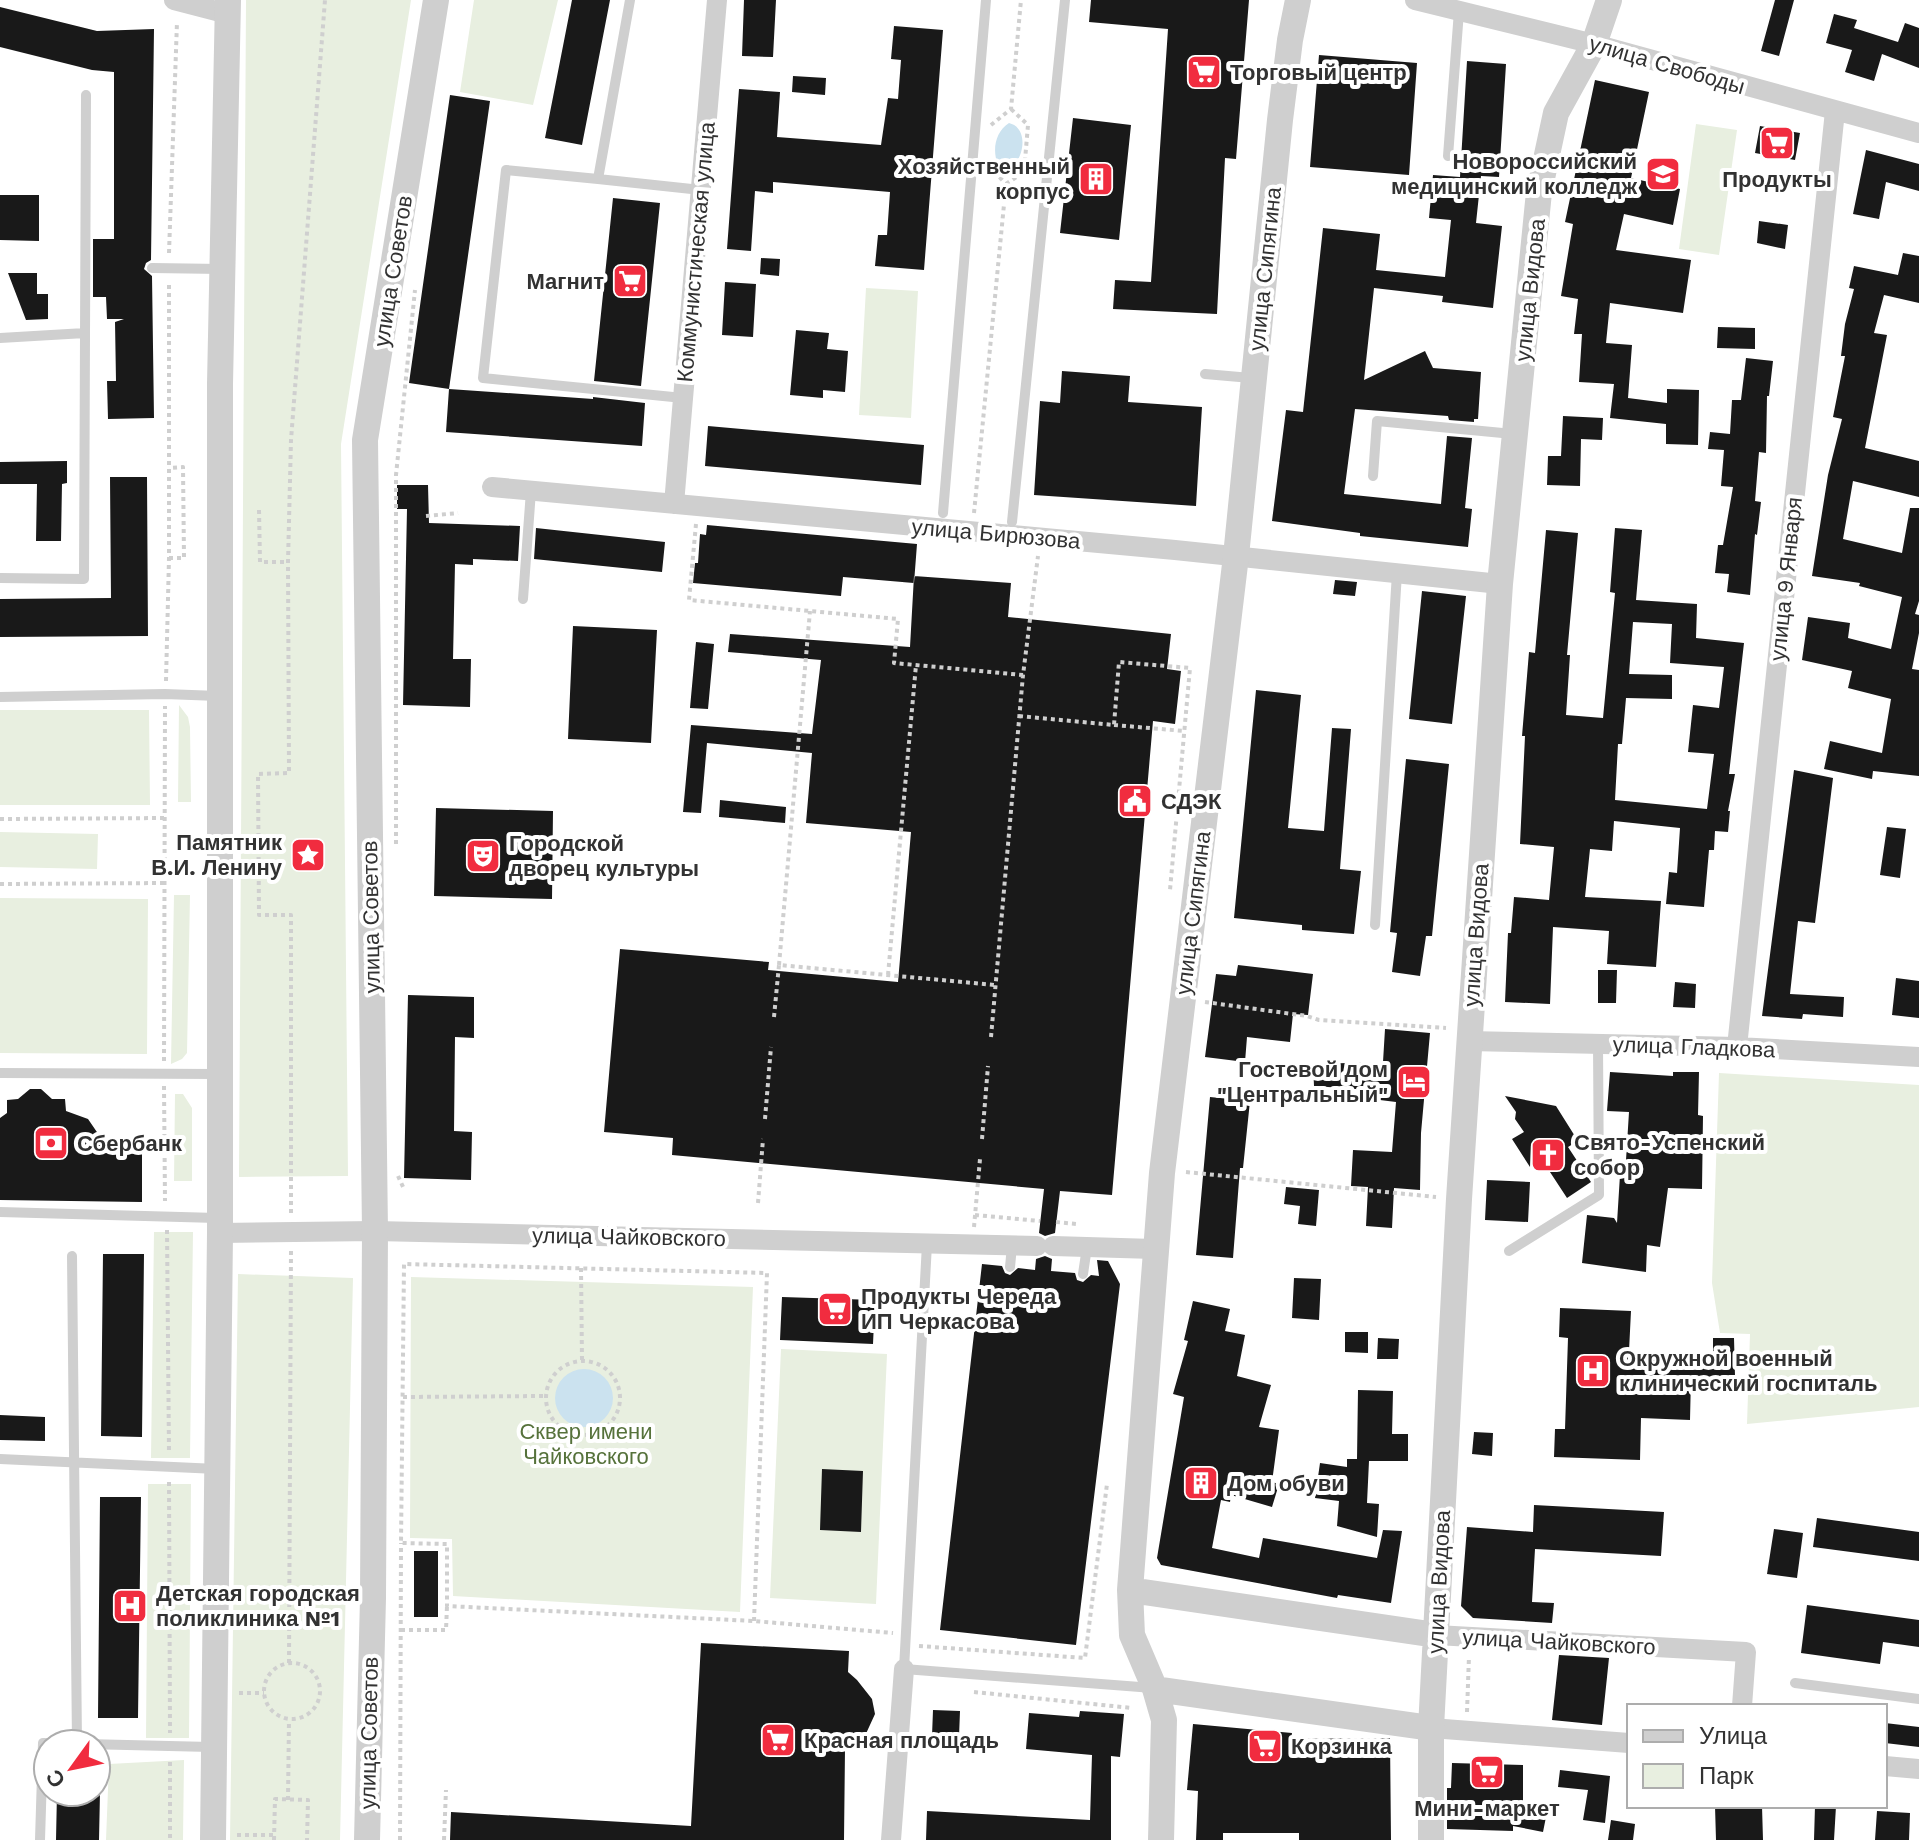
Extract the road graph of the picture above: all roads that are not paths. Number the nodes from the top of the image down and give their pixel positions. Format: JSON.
{"nodes":[{"id":1,"x":176,"y":0,"type":"edge"},
{"id":2,"x":436,"y":0,"type":"edge"},
{"id":3,"x":630,"y":0,"type":"edge"},
{"id":4,"x":717,"y":0,"type":"edge"},
{"id":5,"x":986,"y":0,"type":"edge"},
{"id":6,"x":1065,"y":0,"type":"edge"},
{"id":7,"x":1298,"y":0,"type":"edge"},
{"id":8,"x":1415,"y":0,"type":"edge"},
{"id":9,"x":1609,"y":0,"type":"edge"},
{"id":10,"x":228,"y":7,"type":"edge"},
{"id":11,"x":1459,"y":11,"type":"junction"},
{"id":12,"x":1594,"y":44,"type":"junction"},
{"id":13,"x":86,"y":95,"type":"dead end"},
{"id":14,"x":1835,"y":111,"type":"junction"},
{"id":15,"x":1919,"y":133,"type":"edge"},
{"id":16,"x":1448,"y":156,"type":"dead end"},
{"id":17,"x":598,"y":179,"type":"junction"},
{"id":18,"x":701,"y":190,"type":"junction"},
{"id":19,"x":152,"y":268,"type":"dead end"},
{"id":20,"x":223,"y":269,"type":"junction"},
{"id":21,"x":85,"y":333,"type":"junction"},
{"id":22,"x":0,"y":338,"type":"edge"},
{"id":23,"x":1205,"y":374,"type":"dead end"},
{"id":24,"x":1253,"y":378,"type":"junction"},
{"id":25,"x":683,"y":398,"type":"junction"},
{"id":26,"x":1515,"y":434,"type":"junction"},
{"id":27,"x":1373,"y":476,"type":"dead end"},
{"id":28,"x":492,"y":487,"type":"dead end"},
{"id":29,"x":531,"y":491,"type":"junction"},
{"id":30,"x":674,"y":504,"type":"junction"},
{"id":31,"x":943,"y":513,"type":"dead end"},
{"id":32,"x":1012,"y":522,"type":"dead end"},
{"id":33,"x":1236,"y":556,"type":"junction"},
{"id":34,"x":1397,"y":573,"type":"junction"},
{"id":35,"x":0,"y":578,"type":"edge"},
{"id":36,"x":1500,"y":584,"type":"junction"},
{"id":37,"x":523,"y":599,"type":"dead end"},
{"id":38,"x":220,"y":696,"type":"junction"},
{"id":39,"x":0,"y":697,"type":"edge"},
{"id":40,"x":1375,"y":925,"type":"dead end"},
{"id":41,"x":1461,"y":1035,"type":"junction"},
{"id":42,"x":1598,"y":1044,"type":"junction"},
{"id":43,"x":1737,"y":1047,"type":"junction"},
{"id":44,"x":1919,"y":1057,"type":"edge"},
{"id":45,"x":0,"y":1073,"type":"edge"},
{"id":46,"x":220,"y":1074,"type":"junction"},
{"id":47,"x":0,"y":1212,"type":"edge"},
{"id":48,"x":219,"y":1226,"type":"junction"},
{"id":49,"x":375,"y":1231,"type":"junction"},
{"id":50,"x":927,"y":1244,"type":"junction"},
{"id":51,"x":1012,"y":1246,"type":"junction"},
{"id":52,"x":1087,"y":1247,"type":"junction"},
{"id":53,"x":1154,"y":1249,"type":"junction"},
{"id":54,"x":1509,"y":1251,"type":"dead end"},
{"id":55,"x":72,"y":1256,"type":"dead end"},
{"id":56,"x":1010,"y":1267,"type":"dead end"},
{"id":57,"x":1083,"y":1274,"type":"dead end"},
{"id":58,"x":0,"y":1459,"type":"edge"},
{"id":59,"x":74,"y":1463,"type":"junction"},
{"id":60,"x":217,"y":1469,"type":"junction"},
{"id":61,"x":1130,"y":1590,"type":"junction"},
{"id":62,"x":1436,"y":1635,"type":"junction"},
{"id":63,"x":910,"y":1670,"type":"junction"},
{"id":64,"x":1795,"y":1683,"type":"dead end"},
{"id":65,"x":1155,"y":1689,"type":"junction"},
{"id":66,"x":1919,"y":1699,"type":"edge"},
{"id":67,"x":1742,"y":1704,"type":"edge"},
{"id":68,"x":77,"y":1728,"type":"edge"},
{"id":69,"x":1431,"y":1728,"type":"junction"},
{"id":70,"x":1627,"y":1743,"type":"edge"},
{"id":71,"x":112,"y":1745,"type":"edge"},
{"id":72,"x":214,"y":1747,"type":"junction"},
{"id":73,"x":1887,"y":1766,"type":"edge"},
{"id":74,"x":1919,"y":1769,"type":"edge"},
{"id":75,"x":41,"y":1808,"type":"edge"},
{"id":76,"x":225,"y":1837,"type":"edge"},
{"id":77,"x":40,"y":1840,"type":"edge"},
{"id":78,"x":367,"y":1840,"type":"edge"},
{"id":79,"x":891,"y":1840,"type":"edge"},
{"id":80,"x":1161,"y":1840,"type":"edge"},
{"id":81,"x":1431,"y":1840,"type":"edge"}],
"edges":[{"from":1,"to":10,"type":"street"},
{"from":2,"to":49,"type":"street","name":"улица Советов"},
{"from":3,"to":17,"type":"lane"},
{"from":4,"to":18,"type":"street","name":"Коммунистическая улица"},
{"from":5,"to":31,"type":"lane"},
{"from":6,"to":32,"type":"lane"},
{"from":7,"to":24,"type":"street","name":"улица Сипягина"},
{"from":8,"to":11,"type":"street","name":"улица Свободы"},
{"from":9,"to":12,"type":"street","name":"улица Видова"},
{"from":10,"to":20,"type":"street"},
{"from":11,"to":12,"type":"street","name":"улица Свободы"},
{"from":11,"to":16,"type":"lane"},
{"from":12,"to":14,"type":"street","name":"улица Свободы"},
{"from":12,"to":26,"type":"street","name":"улица Видова"},
{"from":13,"to":21,"type":"lane"},
{"from":14,"to":15,"type":"street","name":"улица Свободы"},
{"from":14,"to":43,"type":"street","name":"улица 9 Января"},
{"from":17,"to":18,"type":"lane"},
{"from":17,"to":25,"type":"lane"},
{"from":18,"to":25,"type":"street","name":"Коммунистическая улица"},
{"from":19,"to":20,"type":"lane"},
{"from":20,"to":38,"type":"street"},
{"from":21,"to":22,"type":"lane"},
{"from":21,"to":35,"type":"lane"},
{"from":23,"to":24,"type":"lane"},
{"from":24,"to":33,"type":"street","name":"улица Сипягина"},
{"from":25,"to":30,"type":"street","name":"Коммунистическая улица"},
{"from":26,"to":27,"type":"lane"},
{"from":26,"to":36,"type":"street","name":"улица Видова"},
{"from":28,"to":29,"type":"street","name":"улица Бирюзова"},
{"from":29,"to":30,"type":"street","name":"улица Бирюзова"},
{"from":29,"to":37,"type":"lane"},
{"from":30,"to":33,"type":"street","name":"улица Бирюзова"},
{"from":33,"to":34,"type":"street","name":"улица Бирюзова"},
{"from":33,"to":53,"type":"street","name":"улица Сипягина"},
{"from":34,"to":36,"type":"street","name":"улица Бирюзова"},
{"from":34,"to":40,"type":"lane"},
{"from":36,"to":41,"type":"street","name":"улица Видова"},
{"from":38,"to":39,"type":"lane"},
{"from":38,"to":46,"type":"street"},
{"from":41,"to":42,"type":"street","name":"улица Гладкова"},
{"from":41,"to":62,"type":"street","name":"улица Видова"},
{"from":42,"to":43,"type":"street","name":"улица Гладкова"},
{"from":42,"to":54,"type":"lane"},
{"from":43,"to":44,"type":"street","name":"улица Гладкова"},
{"from":45,"to":46,"type":"lane"},
{"from":46,"to":48,"type":"street"},
{"from":47,"to":48,"type":"lane"},
{"from":48,"to":49,"type":"street","name":"улица Чайковского"},
{"from":48,"to":60,"type":"street"},
{"from":49,"to":50,"type":"street","name":"улица Чайковского"},
{"from":49,"to":78,"type":"street","name":"улица Советов"},
{"from":50,"to":51,"type":"street","name":"улица Чайковского"},
{"from":50,"to":63,"type":"lane"},
{"from":51,"to":52,"type":"street","name":"улица Чайковского"},
{"from":51,"to":56,"type":"lane"},
{"from":52,"to":53,"type":"street","name":"улица Чайковского"},
{"from":52,"to":57,"type":"lane"},
{"from":53,"to":61,"type":"street","name":"улица Сипягина"},
{"from":55,"to":59,"type":"lane"},
{"from":58,"to":59,"type":"lane"},
{"from":59,"to":60,"type":"lane"},
{"from":59,"to":68,"type":"lane"},
{"from":60,"to":72,"type":"street"},
{"from":61,"to":62,"type":"street","name":"улица Чайковского"},
{"from":61,"to":65,"type":"street","name":"улица Сипягина"},
{"from":62,"to":67,"type":"street","name":"улица Чайковского"},
{"from":62,"to":69,"type":"street","name":"улица Видова"},
{"from":63,"to":65,"type":"lane"},
{"from":63,"to":79,"type":"street"},
{"from":64,"to":66,"type":"lane"},
{"from":65,"to":69,"type":"street"},
{"from":65,"to":80,"type":"street"},
{"from":69,"to":70,"type":"street"},
{"from":69,"to":81,"type":"street","name":"улица Видова"},
{"from":71,"to":72,"type":"lane"},
{"from":72,"to":76,"type":"street"},
{"from":73,"to":74,"type":"street"},
{"from":75,"to":77,"type":"lane"}]}
